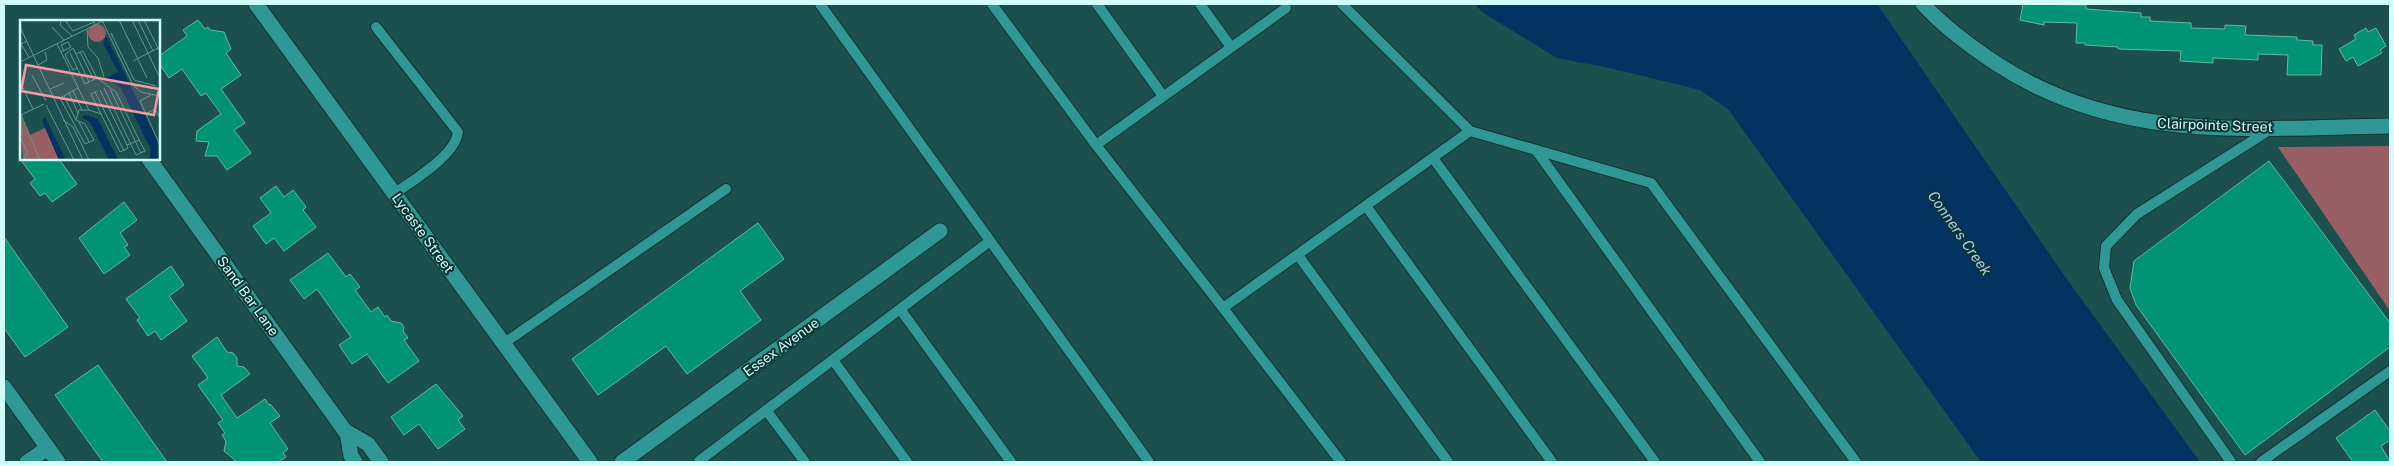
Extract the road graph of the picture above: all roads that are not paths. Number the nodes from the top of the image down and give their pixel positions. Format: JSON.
{"nodes":[{"id":1,"x":256,"y":4,"type":"edge"},
{"id":2,"x":820,"y":4,"type":"edge"},
{"id":3,"x":992,"y":4,"type":"edge"},
{"id":4,"x":1097,"y":4,"type":"edge"},
{"id":5,"x":1200,"y":4,"type":"edge"},
{"id":6,"x":1342,"y":4,"type":"edge"},
{"id":7,"x":1923,"y":4,"type":"edge"},
{"id":8,"x":1287,"y":5,"type":"edge"},
{"id":9,"x":376,"y":27,"type":"dead end"},
{"id":10,"x":1232,"y":47,"type":"junction"},
{"id":11,"x":1163,"y":96,"type":"junction"},
{"id":12,"x":2390,"y":126,"type":"edge"},
{"id":13,"x":2274,"y":127,"type":"junction"},
{"id":14,"x":1470,"y":131,"type":"junction"},
{"id":15,"x":1096,"y":144,"type":"junction"},
{"id":16,"x":1536,"y":150,"type":"junction"},
{"id":17,"x":1433,"y":158,"type":"junction"},
{"id":18,"x":150,"y":160,"type":"edge"},
{"id":19,"x":726,"y":189,"type":"dead end"},
{"id":20,"x":394,"y":194,"type":"junction"},
{"id":21,"x":1366,"y":206,"type":"junction"},
{"id":22,"x":940,"y":231,"type":"dead end"},
{"id":23,"x":990,"y":241,"type":"junction"},
{"id":24,"x":1298,"y":255,"type":"junction"},
{"id":25,"x":1223,"y":308,"type":"junction"},
{"id":26,"x":900,"y":309,"type":"junction"},
{"id":27,"x":503,"y":344,"type":"junction"},
{"id":28,"x":833,"y":360,"type":"junction"},
{"id":29,"x":2390,"y":371,"type":"edge"},
{"id":30,"x":4,"y":387,"type":"edge"},
{"id":31,"x":766,"y":410,"type":"junction"},
{"id":32,"x":347,"y":433,"type":"junction"},
{"id":33,"x":48,"y":448,"type":"junction"},
{"id":34,"x":28,"y":462,"type":"edge"},
{"id":35,"x":58,"y":462,"type":"edge"},
{"id":36,"x":355,"y":462,"type":"edge"},
{"id":37,"x":380,"y":462,"type":"edge"},
{"id":38,"x":590,"y":462,"type":"edge"},
{"id":39,"x":622,"y":462,"type":"edge"},
{"id":40,"x":700,"y":462,"type":"edge"},
{"id":41,"x":805,"y":462,"type":"edge"},
{"id":42,"x":907,"y":462,"type":"edge"},
{"id":43,"x":1011,"y":462,"type":"edge"},
{"id":44,"x":1149,"y":462,"type":"edge"},
{"id":45,"x":1341,"y":462,"type":"edge"},
{"id":46,"x":1448,"y":462,"type":"edge"},
{"id":47,"x":1552,"y":462,"type":"edge"},
{"id":48,"x":1655,"y":462,"type":"edge"},
{"id":49,"x":1760,"y":462,"type":"edge"},
{"id":50,"x":1856,"y":462,"type":"edge"},
{"id":51,"x":2231,"y":462,"type":"edge"},
{"id":52,"x":2261,"y":462,"type":"edge"}],
"edges":[{"from":1,"to":20,"type":"street","name":"Lycaste Street"},
{"from":2,"to":23,"type":"lane"},
{"from":3,"to":15,"type":"lane"},
{"from":4,"to":11,"type":"lane"},
{"from":5,"to":10,"type":"lane"},
{"from":6,"to":14,"type":"lane"},
{"from":7,"to":13,"type":"street","name":"Clairpointe Street"},
{"from":8,"to":10,"type":"lane"},
{"from":9,"to":20,"type":"lane"},
{"from":10,"to":11,"type":"lane"},
{"from":11,"to":15,"type":"lane"},
{"from":12,"to":13,"type":"street","name":"Clairpointe Street"},
{"from":13,"to":51,"type":"lane"},
{"from":14,"to":16,"type":"lane"},
{"from":14,"to":17,"type":"lane"},
{"from":15,"to":25,"type":"lane"},
{"from":16,"to":49,"type":"lane"},
{"from":16,"to":50,"type":"lane"},
{"from":17,"to":21,"type":"lane"},
{"from":17,"to":48,"type":"lane"},
{"from":18,"to":32,"type":"street","name":"Sand Bar Lane"},
{"from":19,"to":27,"type":"lane"},
{"from":20,"to":27,"type":"street","name":"Lycaste Street"},
{"from":21,"to":24,"type":"lane"},
{"from":21,"to":47,"type":"lane"},
{"from":22,"to":39,"type":"street","name":"Essex Avenue"},
{"from":23,"to":26,"type":"lane"},
{"from":23,"to":44,"type":"lane"},
{"from":24,"to":25,"type":"lane"},
{"from":24,"to":46,"type":"lane"},
{"from":25,"to":45,"type":"lane"},
{"from":26,"to":28,"type":"lane"},
{"from":26,"to":43,"type":"lane"},
{"from":27,"to":38,"type":"street","name":"Lycaste Street"},
{"from":28,"to":31,"type":"lane"},
{"from":28,"to":42,"type":"lane"},
{"from":29,"to":52,"type":"lane"},
{"from":30,"to":33,"type":"street"},
{"from":31,"to":40,"type":"lane"},
{"from":31,"to":41,"type":"lane"},
{"from":32,"to":36,"type":"street","name":"Sand Bar Lane"},
{"from":32,"to":37,"type":"street","name":"Sand Bar Lane"},
{"from":33,"to":34,"type":"street"},
{"from":33,"to":35,"type":"street"}]}
